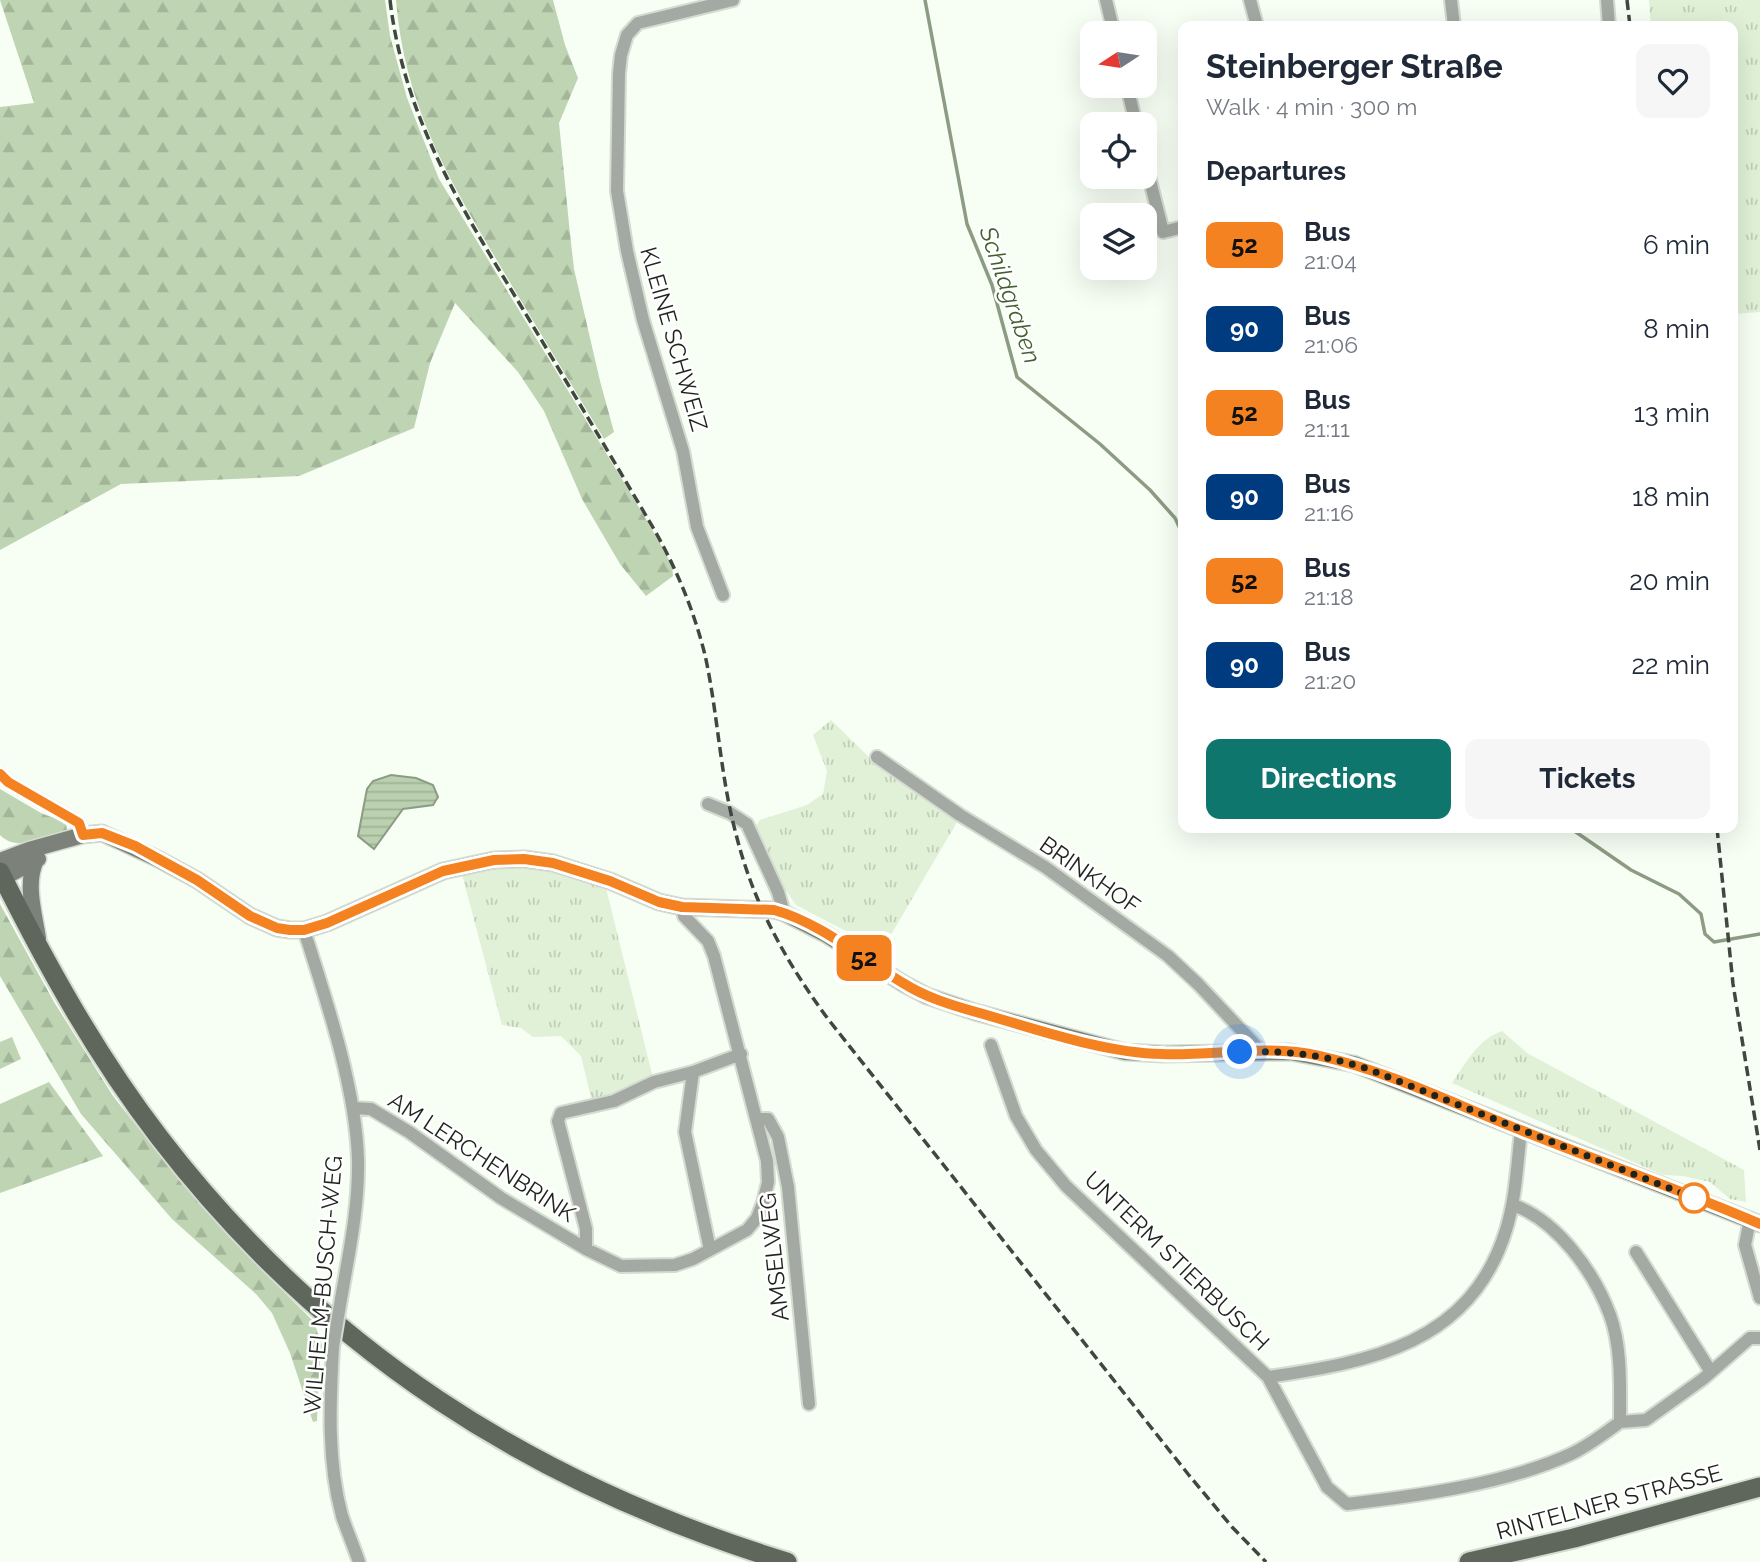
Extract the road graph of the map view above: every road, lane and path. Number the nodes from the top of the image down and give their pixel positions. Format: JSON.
{"nodes":[{"id":1,"x":733,"y":0,"type":"edge"},
{"id":2,"x":1106,"y":0,"type":"edge"},
{"id":3,"x":1250,"y":0,"type":"edge"},
{"id":4,"x":1451,"y":0,"type":"edge"},
{"id":5,"x":1606,"y":0,"type":"edge"},
{"id":6,"x":1111,"y":21,"type":"edge"},
{"id":7,"x":1256,"y":21,"type":"edge"},
{"id":8,"x":1453,"y":21,"type":"edge"},
{"id":9,"x":1608,"y":21,"type":"edge"},
{"id":10,"x":1152,"y":189,"type":"edge"},
{"id":11,"x":1178,"y":228,"type":"edge"},
{"id":12,"x":723,"y":595,"type":"dead end"},
{"id":13,"x":877,"y":757,"type":"dead end"},
{"id":14,"x":0,"y":774,"type":"edge"},
{"id":15,"x":708,"y":804,"type":"dead end"},
{"id":16,"x":83,"y":835,"type":"junction"},
{"id":17,"x":56,"y":844,"type":"junction"},
{"id":18,"x":36,"y":860,"type":"junction"},
{"id":19,"x":1,"y":870,"type":"edge"},
{"id":20,"x":682,"y":907,"type":"junction"},
{"id":21,"x":784,"y":913,"type":"junction"},
{"id":22,"x":304,"y":930,"type":"junction"},
{"id":23,"x":40,"y":951,"type":"junction"},
{"id":24,"x":991,"y":1045,"type":"dead end"},
{"id":25,"x":1261,"y":1051,"type":"junction"},
{"id":26,"x":741,"y":1054,"type":"junction"},
{"id":27,"x":693,"y":1072,"type":"junction"},
{"id":28,"x":353,"y":1108,"type":"junction"},
{"id":29,"x":757,"y":1119,"type":"junction"},
{"id":30,"x":1521,"y":1131,"type":"junction"},
{"id":31,"x":1513,"y":1205,"type":"junction"},
{"id":32,"x":1755,"y":1222,"type":"edge"},
{"id":33,"x":586,"y":1249,"type":"junction"},
{"id":34,"x":710,"y":1250,"type":"junction"},
{"id":35,"x":1636,"y":1252,"type":"dead end"},
{"id":36,"x":1760,"y":1298,"type":"edge"},
{"id":37,"x":1760,"y":1338,"type":"edge"},
{"id":38,"x":1711,"y":1372,"type":"junction"},
{"id":39,"x":1268,"y":1377,"type":"junction"},
{"id":40,"x":809,"y":1404,"type":"dead end"},
{"id":41,"x":1620,"y":1422,"type":"junction"},
{"id":42,"x":1760,"y":1487,"type":"edge"},
{"id":43,"x":359,"y":1562,"type":"edge"},
{"id":44,"x":787,"y":1562,"type":"edge"},
{"id":45,"x":1469,"y":1562,"type":"edge"}],
"edges":[{"from":1,"to":12,"type":"street","name":"KLEINE SCHWEIZ"},
{"from":2,"to":6,"type":"street"},
{"from":3,"to":7,"type":"street"},
{"from":4,"to":8,"type":"street"},
{"from":5,"to":9,"type":"street"},
{"from":10,"to":11,"type":"street"},
{"from":13,"to":25,"type":"street","name":"BRINKHOF"},
{"from":14,"to":16,"type":"street"},
{"from":15,"to":21,"type":"street"},
{"from":16,"to":17,"type":"street"},
{"from":16,"to":22,"type":"street"},
{"from":17,"to":18,"type":"street"},
{"from":17,"to":19,"type":"street"},
{"from":18,"to":19,"type":"street"},
{"from":18,"to":23,"type":"street"},
{"from":19,"to":23,"type":"main road"},
{"from":20,"to":21,"type":"street"},
{"from":20,"to":22,"type":"street"},
{"from":20,"to":26,"type":"street","name":"AM LERCHENBRINK"},
{"from":21,"to":25,"type":"street"},
{"from":22,"to":28,"type":"street","name":"WILHELM-BUSCH-WEG"},
{"from":23,"to":44,"type":"main road"},
{"from":24,"to":39,"type":"street","name":"UNTERM STIERBUSCH"},
{"from":25,"to":30,"type":"street"},
{"from":26,"to":27,"type":"street","name":"AM LERCHENBRINK"},
{"from":26,"to":29,"type":"street","name":"AM LERCHENBRINK"},
{"from":27,"to":33,"type":"street","name":"AM LERCHENBRINK"},
{"from":27,"to":34,"type":"street"},
{"from":28,"to":33,"type":"street","name":"AM LERCHENBRINK"},
{"from":28,"to":43,"type":"street","name":"WILHELM-BUSCH-WEG","bridge":true},
{"from":29,"to":34,"type":"street","name":"AM LERCHENBRINK"},
{"from":29,"to":40,"type":"street","name":"AMSELWEG"},
{"from":30,"to":31,"type":"street","name":"UNTERM STIERBUSCH"},
{"from":30,"to":32,"type":"street"},
{"from":31,"to":39,"type":"street","name":"UNTERM STIERBUSCH"},
{"from":31,"to":41,"type":"street"},
{"from":32,"to":36,"type":"street"},
{"from":33,"to":34,"type":"street","name":"AM LERCHENBRINK"},
{"from":35,"to":38,"type":"street"},
{"from":37,"to":38,"type":"street"},
{"from":38,"to":41,"type":"street"},
{"from":39,"to":41,"type":"street"},
{"from":42,"to":45,"type":"main road","name":"RINTELNER STRASSE"}]}
